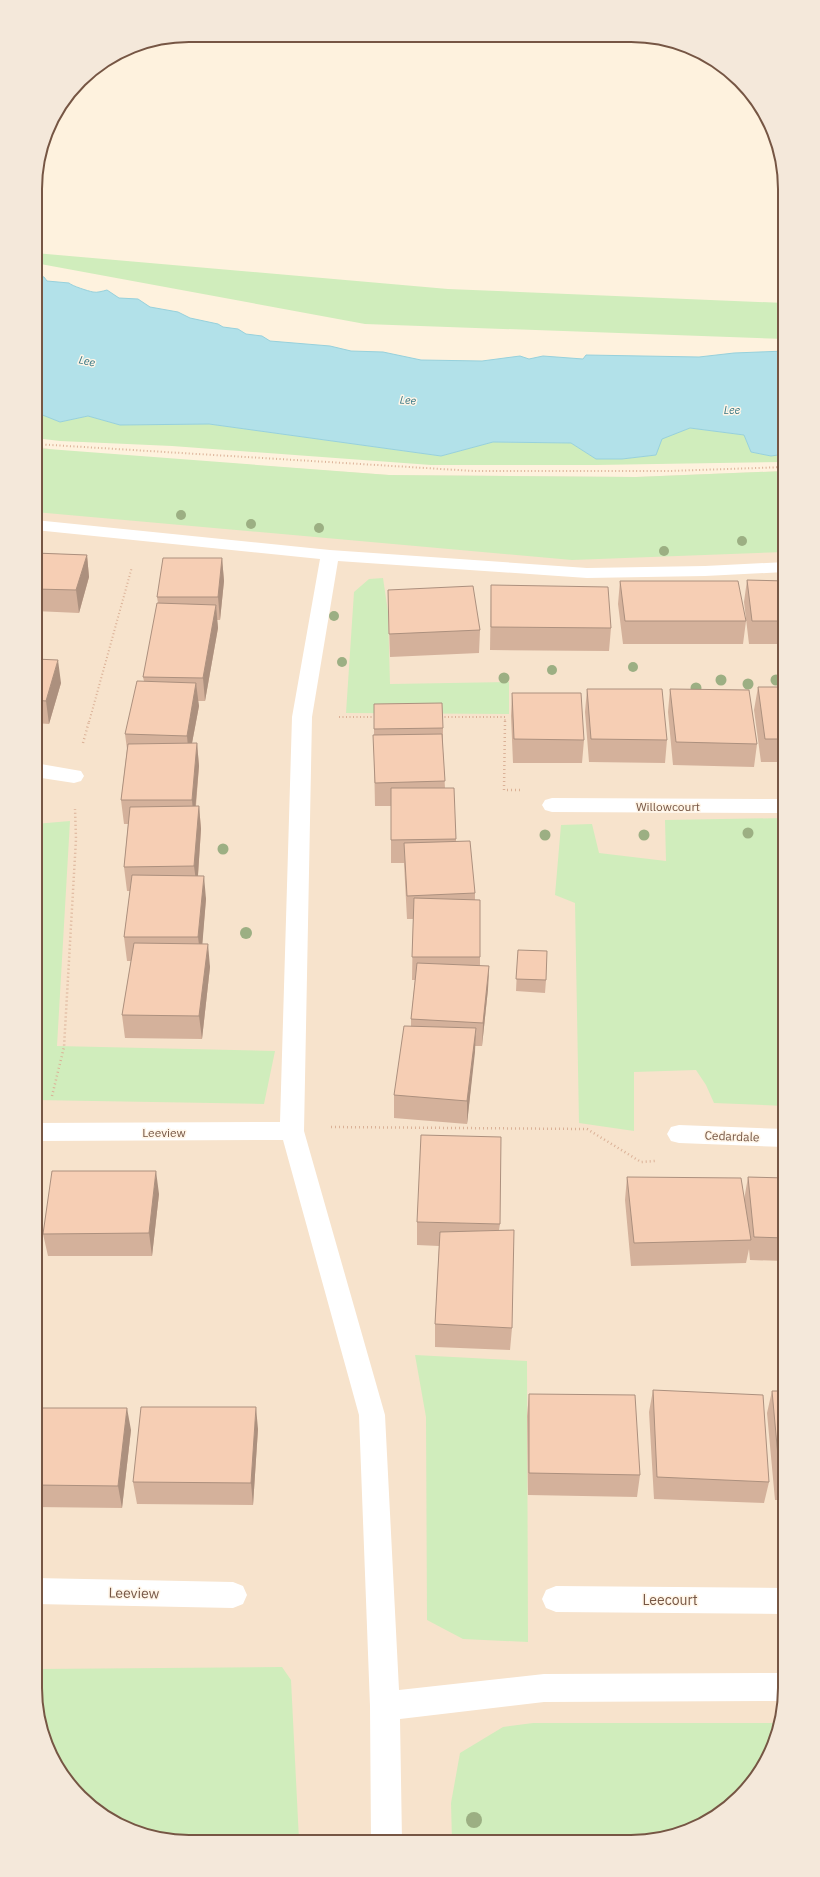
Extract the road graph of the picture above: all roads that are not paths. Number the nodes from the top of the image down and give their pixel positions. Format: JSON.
{"nodes":[{"id":1,"x":42,"y":526,"type":"edge"},
{"id":2,"x":330,"y":555,"type":"junction"},
{"id":3,"x":778,"y":568,"type":"edge"},
{"id":4,"x":42,"y":771,"type":"edge"},
{"id":5,"x":74,"y":776,"type":"road end"},
{"id":6,"x":552,"y":805,"type":"road end"},
{"id":7,"x":778,"y":806,"type":"edge"},
{"id":8,"x":292,"y":1129,"type":"junction"},
{"id":9,"x":42,"y":1132,"type":"edge"},
{"id":10,"x":679,"y":1134,"type":"road end"},
{"id":11,"x":778,"y":1138,"type":"edge"},
{"id":12,"x":42,"y":1590,"type":"edge"},
{"id":13,"x":233,"y":1595,"type":"dead end"},
{"id":14,"x":556,"y":1599,"type":"dead end"},
{"id":15,"x":778,"y":1601,"type":"edge"},
{"id":16,"x":778,"y":1687,"type":"edge"},
{"id":17,"x":385,"y":1706,"type":"junction"},
{"id":18,"x":386,"y":1835,"type":"edge"}],
"edges":[{"from":1,"to":2,"type":"street"},
{"from":2,"to":3,"type":"street"},
{"from":2,"to":8,"type":"street"},
{"from":4,"to":5,"type":"street"},
{"from":6,"to":7,"type":"street","name":"Willowcourt"},
{"from":8,"to":9,"type":"street","name":"Leeview"},
{"from":8,"to":17,"type":"street"},
{"from":10,"to":11,"type":"street","name":"Cedardale"},
{"from":12,"to":13,"type":"street","name":"Leeview"},
{"from":14,"to":15,"type":"street","name":"Leecourt"},
{"from":16,"to":17,"type":"street"},
{"from":17,"to":18,"type":"street"}]}
